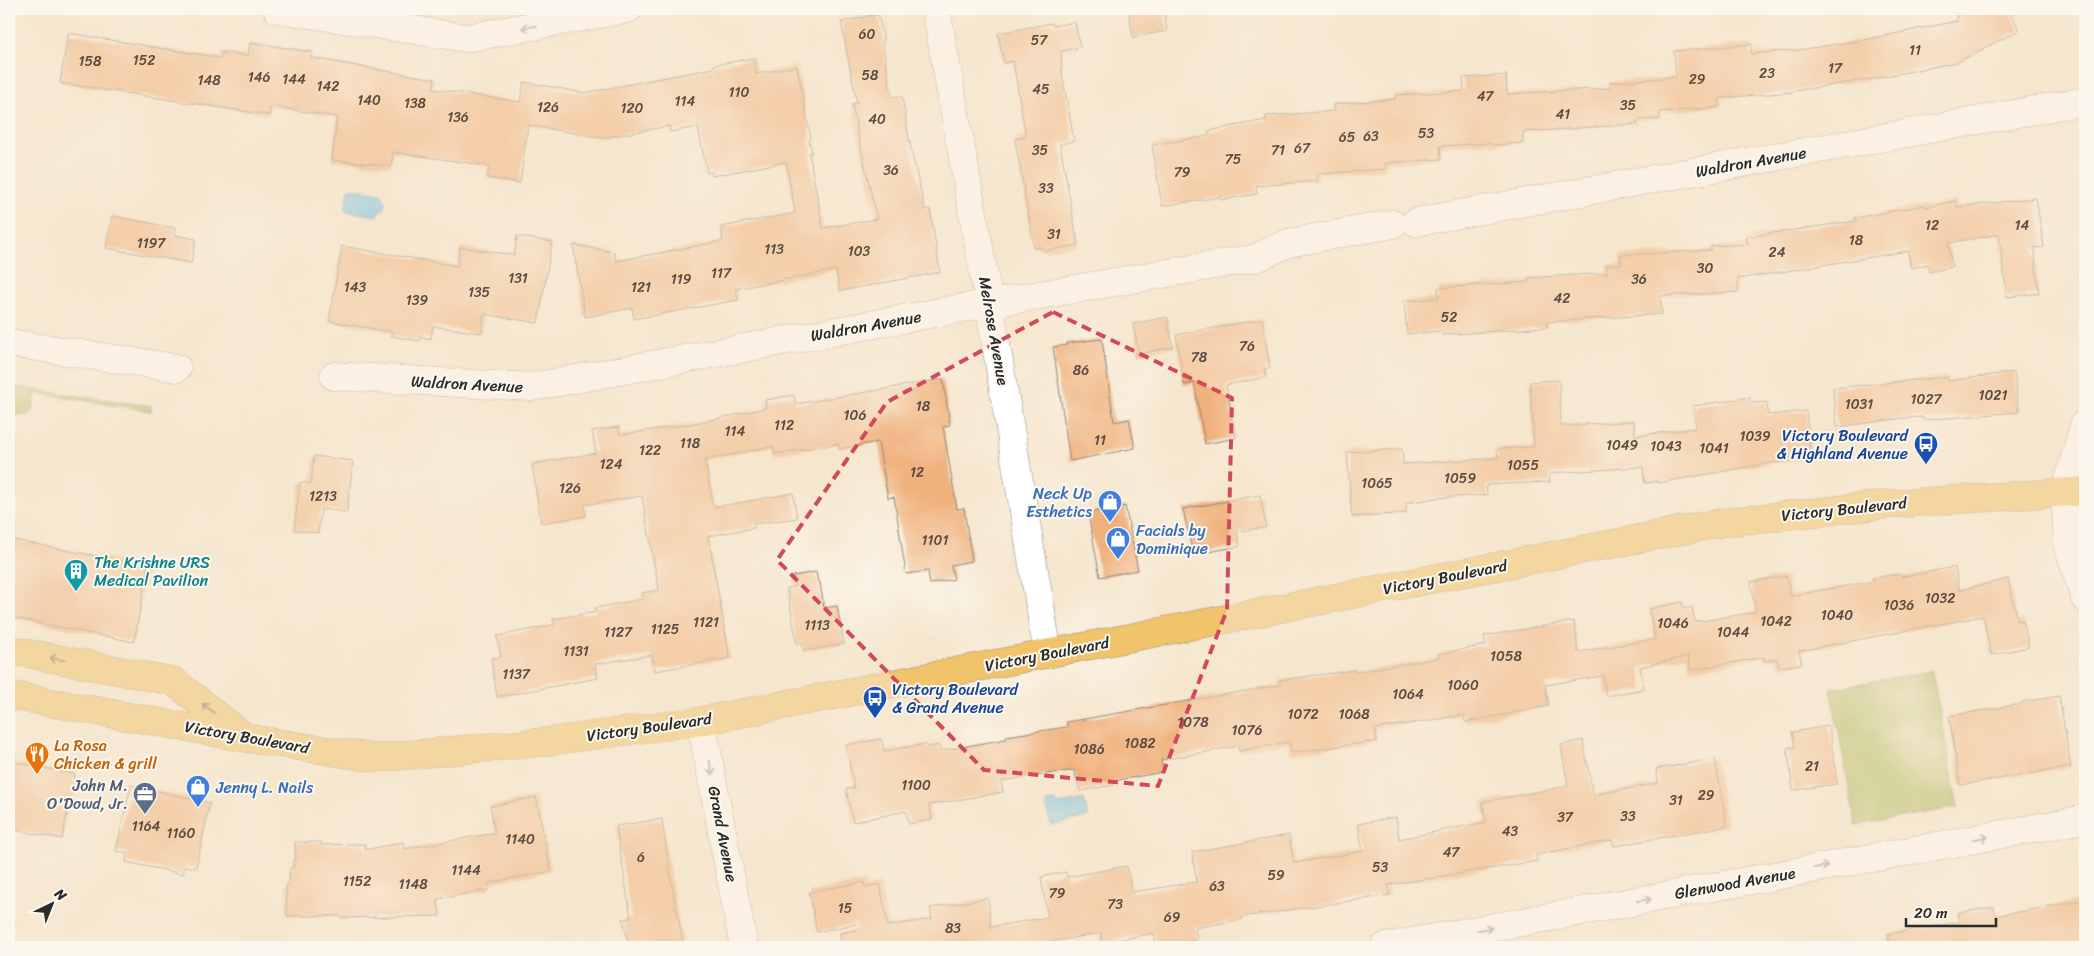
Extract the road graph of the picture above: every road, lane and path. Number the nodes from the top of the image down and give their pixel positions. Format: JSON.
{"nodes":[{"id":1,"x":277,"y":9,"type":"edge"},
{"id":2,"x":628,"y":9,"type":"edge"},
{"id":3,"x":936,"y":9,"type":"edge"},
{"id":4,"x":2085,"y":101,"type":"edge"},
{"id":5,"x":989,"y":303,"type":"junction"},
{"id":6,"x":9,"y":342,"type":"edge"},
{"id":7,"x":177,"y":368,"type":"dead end"},
{"id":8,"x":334,"y":376,"type":"dead end"},
{"id":9,"x":2085,"y":423,"type":"edge"},
{"id":10,"x":2075,"y":491,"type":"edge"},
{"id":11,"x":2085,"y":598,"type":"edge"},
{"id":12,"x":9,"y":650,"type":"edge"},
{"id":13,"x":1048,"y":654,"type":"junction"},
{"id":14,"x":9,"y":695,"type":"edge"},
{"id":15,"x":701,"y":721,"type":"junction"},
{"id":16,"x":246,"y":738,"type":"junction"},
{"id":17,"x":2085,"y":819,"type":"edge"},
{"id":18,"x":744,"y":947,"type":"edge"},
{"id":19,"x":1385,"y":947,"type":"edge"}],
"edges":[{"from":2,"to":1,"type":"street","one_way":true},
{"from":3,"to":5,"type":"street","name":"Melrose Avenue"},
{"from":4,"to":5,"type":"street","name":"Waldron Avenue"},
{"from":5,"to":8,"type":"street","name":"Waldron Avenue"},
{"from":5,"to":13,"type":"street","name":"Melrose Avenue"},
{"from":6,"to":7,"type":"street"},
{"from":9,"to":10,"type":"street"},
{"from":10,"to":11,"type":"street"},
{"from":10,"to":13,"type":"main road","name":"Victory Boulevard"},
{"from":16,"to":12,"type":"main road","one_way":true},
{"from":13,"to":15,"type":"main road","name":"Victory Boulevard"},
{"from":14,"to":16,"type":"main road","name":"Victory Boulevard"},
{"from":15,"to":16,"type":"main road","name":"Victory Boulevard"},
{"from":15,"to":18,"type":"street","name":"Grand Avenue","one_way":true},
{"from":19,"to":17,"type":"street","name":"Glenwood Avenue","one_way":true}]}
